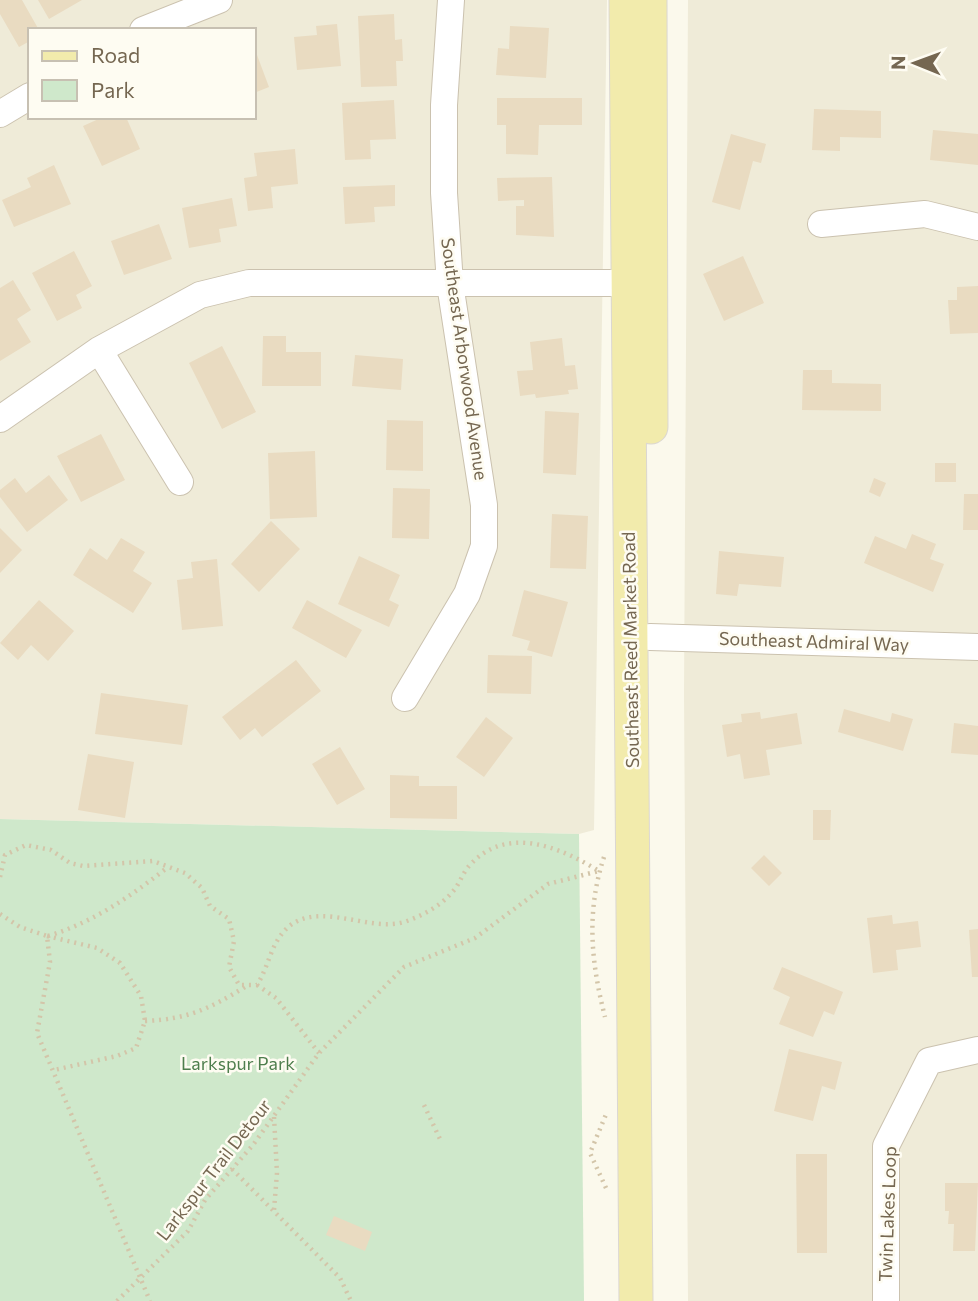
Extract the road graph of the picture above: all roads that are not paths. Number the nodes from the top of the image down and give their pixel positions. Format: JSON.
{"nodes":[{"id":1,"x":219,"y":0,"type":"edge"},
{"id":2,"x":451,"y":0,"type":"edge"},
{"id":3,"x":626,"y":0,"type":"edge"},
{"id":4,"x":650,"y":0,"type":"edge"},
{"id":5,"x":148,"y":28,"type":"edge"},
{"id":6,"x":28,"y":97,"type":"edge"},
{"id":7,"x":0,"y":114,"type":"edge"},
{"id":8,"x":821,"y":224,"type":"dead end"},
{"id":9,"x":978,"y":227,"type":"edge"},
{"id":10,"x":638,"y":283,"type":"junction"},
{"id":11,"x":450,"y":284,"type":"junction"},
{"id":12,"x":99,"y":350,"type":"junction"},
{"id":13,"x":0,"y":419,"type":"edge"},
{"id":14,"x":180,"y":482,"type":"dead end"},
{"id":15,"x":650,"y":637,"type":"junction"},
{"id":16,"x":978,"y":647,"type":"edge"},
{"id":17,"x":405,"y":698,"type":"dead end"},
{"id":18,"x":978,"y":1050,"type":"edge"},
{"id":19,"x":636,"y":1301,"type":"edge"},
{"id":20,"x":656,"y":1301,"type":"edge"},
{"id":21,"x":886,"y":1301,"type":"edge"}],
"edges":[{"from":1,"to":5,"type":"street"},
{"from":2,"to":11,"type":"street","name":"Southeast Arborwood Avenue"},
{"from":3,"to":10,"type":"main road","name":"Southeast Reed Market Road"},
{"from":4,"to":10,"type":"main road","name":"Southeast Reed Market Road"},
{"from":6,"to":7,"type":"street"},
{"from":8,"to":9,"type":"street"},
{"from":10,"to":11,"type":"street"},
{"from":10,"to":15,"type":"main road","name":"Southeast Reed Market Road"},
{"from":10,"to":19,"type":"main road","name":"Southeast Reed Market Road"},
{"from":11,"to":12,"type":"street"},
{"from":11,"to":17,"type":"street","name":"Southeast Arborwood Avenue"},
{"from":12,"to":13,"type":"street"},
{"from":12,"to":14,"type":"street"},
{"from":15,"to":16,"type":"street","name":"Southeast Admiral Way"},
{"from":15,"to":20,"type":"main road","name":"Southeast Reed Market Road"},
{"from":18,"to":21,"type":"street","name":"Twin Lakes Loop"}]}
